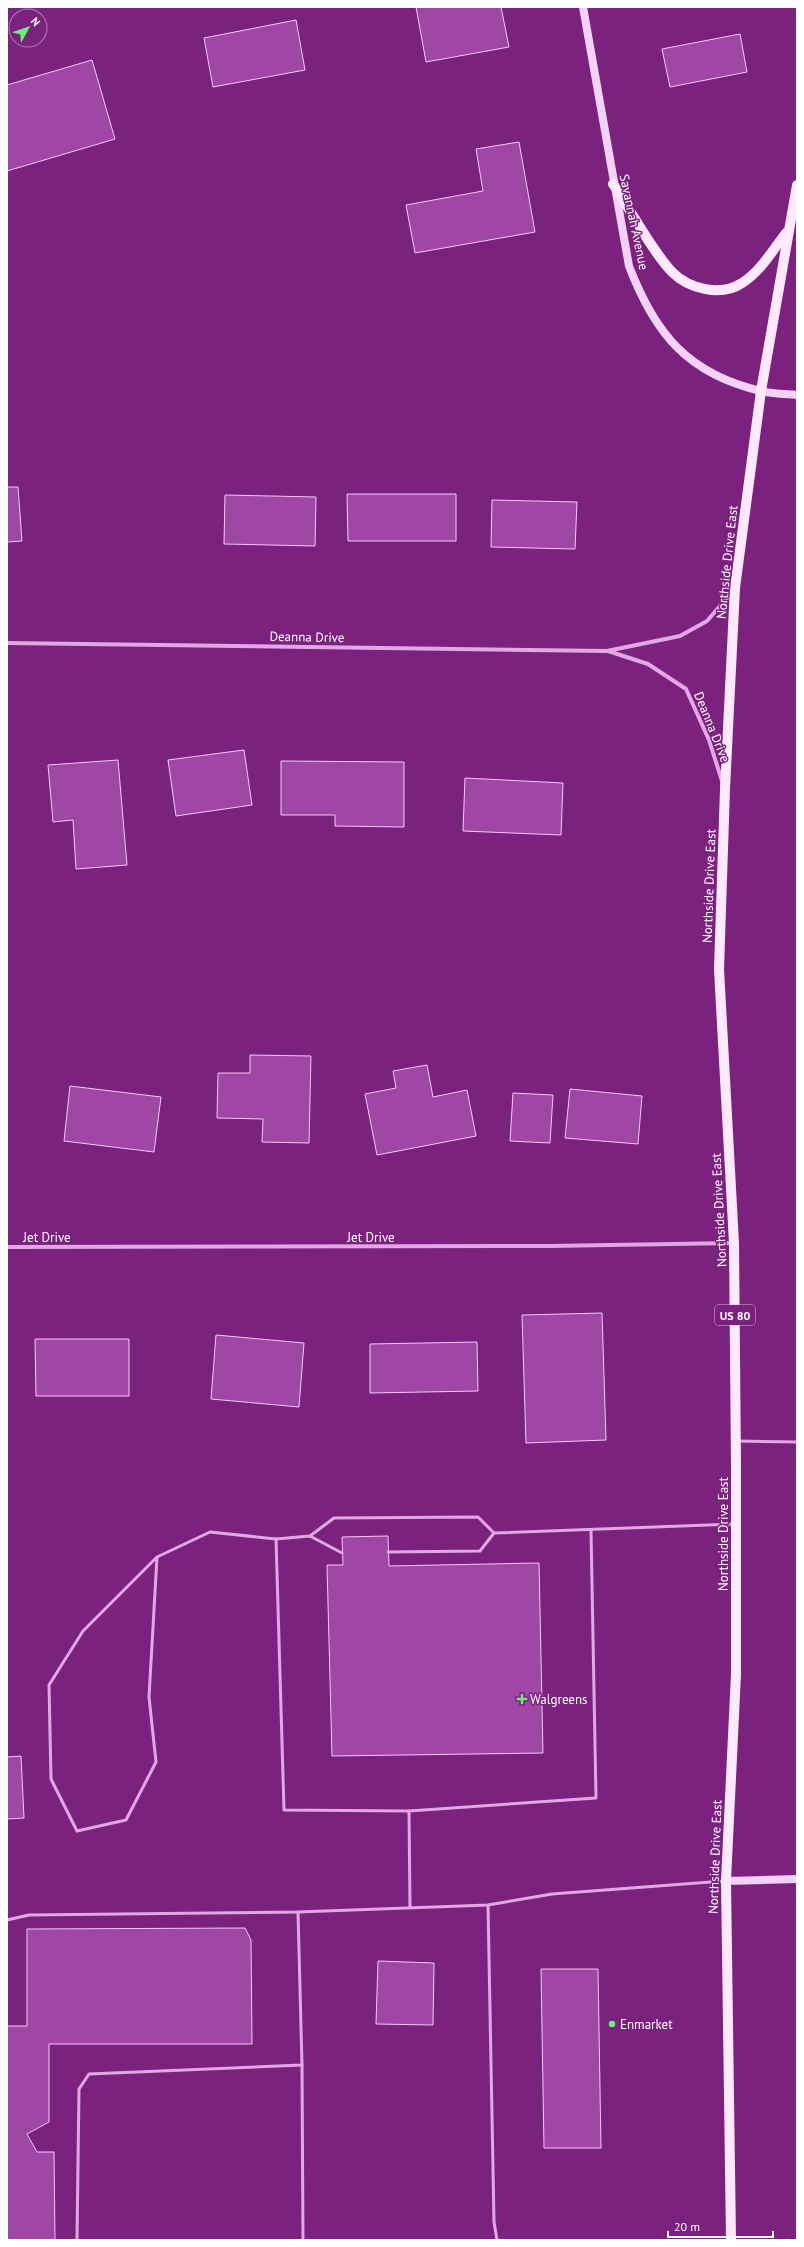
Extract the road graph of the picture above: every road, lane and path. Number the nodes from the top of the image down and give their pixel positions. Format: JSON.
{"nodes":[{"id":1,"x":583,"y":7,"type":"edge"},
{"id":2,"x":613,"y":184,"type":"junction"},
{"id":3,"x":797,"y":185,"type":"edge"},
{"id":4,"x":788,"y":232,"type":"junction"},
{"id":5,"x":761,"y":391,"type":"junction"},
{"id":6,"x":797,"y":395,"type":"edge"},
{"id":7,"x":735,"y":588,"type":"junction"},
{"id":8,"x":7,"y":643,"type":"edge"},
{"id":9,"x":607,"y":651,"type":"junction"},
{"id":10,"x":725,"y":789,"type":"junction"},
{"id":11,"x":734,"y":1243,"type":"junction"},
{"id":12,"x":7,"y":1247,"type":"edge"},
{"id":13,"x":736,"y":1441,"type":"junction"},
{"id":14,"x":797,"y":1442,"type":"edge"},
{"id":15,"x":736,"y":1524,"type":"junction"},
{"id":16,"x":591,"y":1530,"type":"junction"},
{"id":17,"x":494,"y":1532,"type":"junction"},
{"id":18,"x":310,"y":1536,"type":"junction"},
{"id":19,"x":276,"y":1539,"type":"junction"},
{"id":20,"x":388,"y":1552,"type":"dead end"},
{"id":21,"x":342,"y":1553,"type":"dead end"},
{"id":22,"x":157,"y":1558,"type":"junction"},
{"id":23,"x":409,"y":1811,"type":"junction"},
{"id":24,"x":797,"y":1879,"type":"edge"},
{"id":25,"x":726,"y":1881,"type":"junction"},
{"id":26,"x":488,"y":1905,"type":"junction"},
{"id":27,"x":410,"y":1907,"type":"junction"},
{"id":28,"x":298,"y":1912,"type":"junction"},
{"id":29,"x":7,"y":1920,"type":"edge"},
{"id":30,"x":302,"y":2065,"type":"junction"},
{"id":31,"x":77,"y":2240,"type":"edge"},
{"id":32,"x":303,"y":2240,"type":"edge"},
{"id":33,"x":497,"y":2240,"type":"edge"},
{"id":34,"x":731,"y":2240,"type":"edge"}],
"edges":[{"from":1,"to":2,"type":"street","name":"Savannah Avenue"},
{"from":2,"to":4,"type":"main road"},
{"from":2,"to":5,"type":"street","name":"Savannah Avenue"},
{"from":3,"to":4,"type":"main road","name":"Northside Drive East","number":"US 80"},
{"from":4,"to":5,"type":"main road","name":"Northside Drive East","number":"US 80"},
{"from":5,"to":6,"type":"street","name":"Savannah Avenue"},
{"from":5,"to":7,"type":"main road","name":"Northside Drive East","number":"US 80"},
{"from":7,"to":9,"type":"street","name":"Deanna Drive"},
{"from":7,"to":10,"type":"main road","name":"Northside Drive East","number":"US 80"},
{"from":8,"to":9,"type":"street","name":"Deanna Drive"},
{"from":9,"to":10,"type":"street","name":"Deanna Drive"},
{"from":10,"to":11,"type":"main road","name":"Northside Drive East","number":"US 80"},
{"from":11,"to":12,"type":"street","name":"Jet Drive"},
{"from":11,"to":13,"type":"main road","name":"Northside Drive East","number":"US 80"},
{"from":13,"to":14,"type":"lane"},
{"from":13,"to":15,"type":"main road","name":"Northside Drive East","number":"US 80"},
{"from":15,"to":16,"type":"lane"},
{"from":15,"to":25,"type":"main road","name":"Northside Drive East","number":"US 80"},
{"from":16,"to":17,"type":"lane"},
{"from":16,"to":23,"type":"lane"},
{"from":17,"to":18,"type":"lane"},
{"from":17,"to":20,"type":"lane"},
{"from":18,"to":19,"type":"lane"},
{"from":18,"to":21,"type":"lane"},
{"from":19,"to":22,"type":"lane"},
{"from":19,"to":23,"type":"lane"},
{"from":22,"to":22,"type":"lane"},
{"from":23,"to":27,"type":"lane"},
{"from":24,"to":25,"type":"street"},
{"from":25,"to":26,"type":"lane"},
{"from":25,"to":34,"type":"main road","name":"Northside Drive East","number":"US 80"},
{"from":26,"to":27,"type":"lane"},
{"from":26,"to":33,"type":"lane"},
{"from":27,"to":28,"type":"lane"},
{"from":28,"to":29,"type":"lane"},
{"from":28,"to":30,"type":"lane"},
{"from":30,"to":31,"type":"lane"},
{"from":30,"to":32,"type":"lane"}]}
